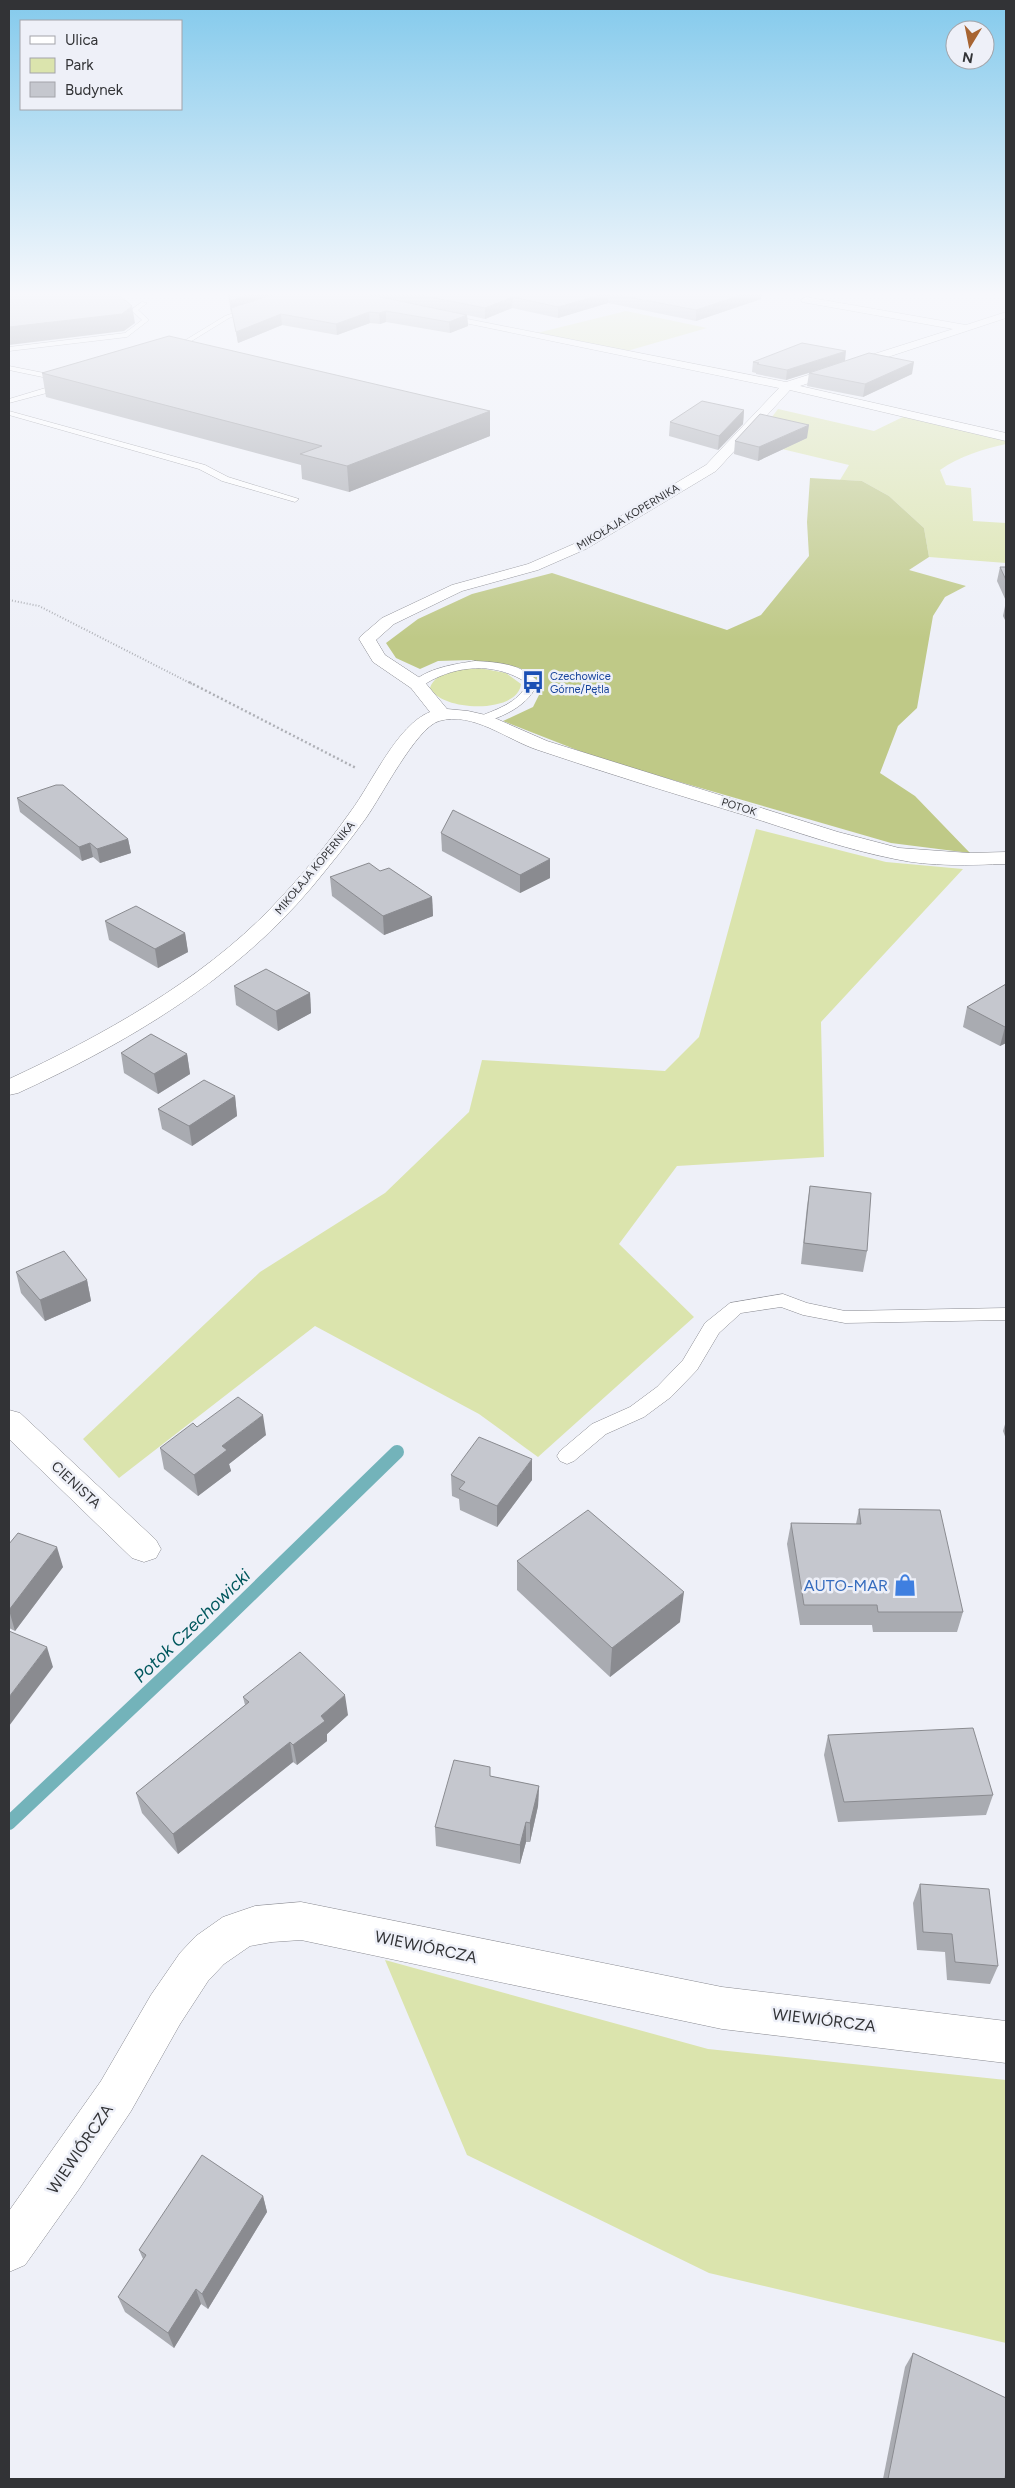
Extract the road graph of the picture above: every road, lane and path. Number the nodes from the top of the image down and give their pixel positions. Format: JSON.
{"nodes":[{"id":1,"x":768,"y":407,"type":"edge"},
{"id":2,"x":878,"y":407,"type":"edge"},
{"id":3,"x":9,"y":413,"type":"edge"},
{"id":4,"x":1006,"y":437,"type":"edge"},
{"id":5,"x":295,"y":499,"type":"dead end"},
{"id":6,"x":9,"y":600,"type":"edge"},
{"id":7,"x":417,"y":684,"type":"junction"},
{"id":8,"x":442,"y":715,"type":"junction"},
{"id":9,"x":480,"y":720,"type":"junction"},
{"id":10,"x":382,"y":781,"type":"junction"},
{"id":11,"x":1006,"y":858,"type":"edge"},
{"id":12,"x":9,"y":1088,"type":"edge"},
{"id":13,"x":1006,"y":1314,"type":"edge"},
{"id":14,"x":9,"y":1421,"type":"edge"},
{"id":15,"x":567,"y":1456,"type":"dead end"},
{"id":16,"x":144,"y":1548,"type":"dead end"},
{"id":17,"x":1006,"y":2042,"type":"edge"},
{"id":18,"x":9,"y":2249,"type":"edge"}],
"edges":[{"from":1,"to":7,"type":"street","name":"MIKOŁAJA KOPERNIKA"},
{"from":2,"to":4,"type":"street"},
{"from":3,"to":5,"type":"lane"},
{"from":6,"to":10,"type":"path"},
{"from":7,"to":8,"type":"street"},
{"from":7,"to":9,"type":"lane"},
{"from":8,"to":9,"type":"street","name":"POTOK"},
{"from":8,"to":10,"type":"street","name":"MIKOŁAJA KOPERNIKA"},
{"from":9,"to":11,"type":"street","name":"POTOK"},
{"from":10,"to":12,"type":"street","name":"MIKOŁAJA KOPERNIKA"},
{"from":13,"to":15,"type":"lane"},
{"from":14,"to":16,"type":"street","name":"CIENISTA"},
{"from":17,"to":18,"type":"street","name":"WIEWIÓRCZA"}]}
